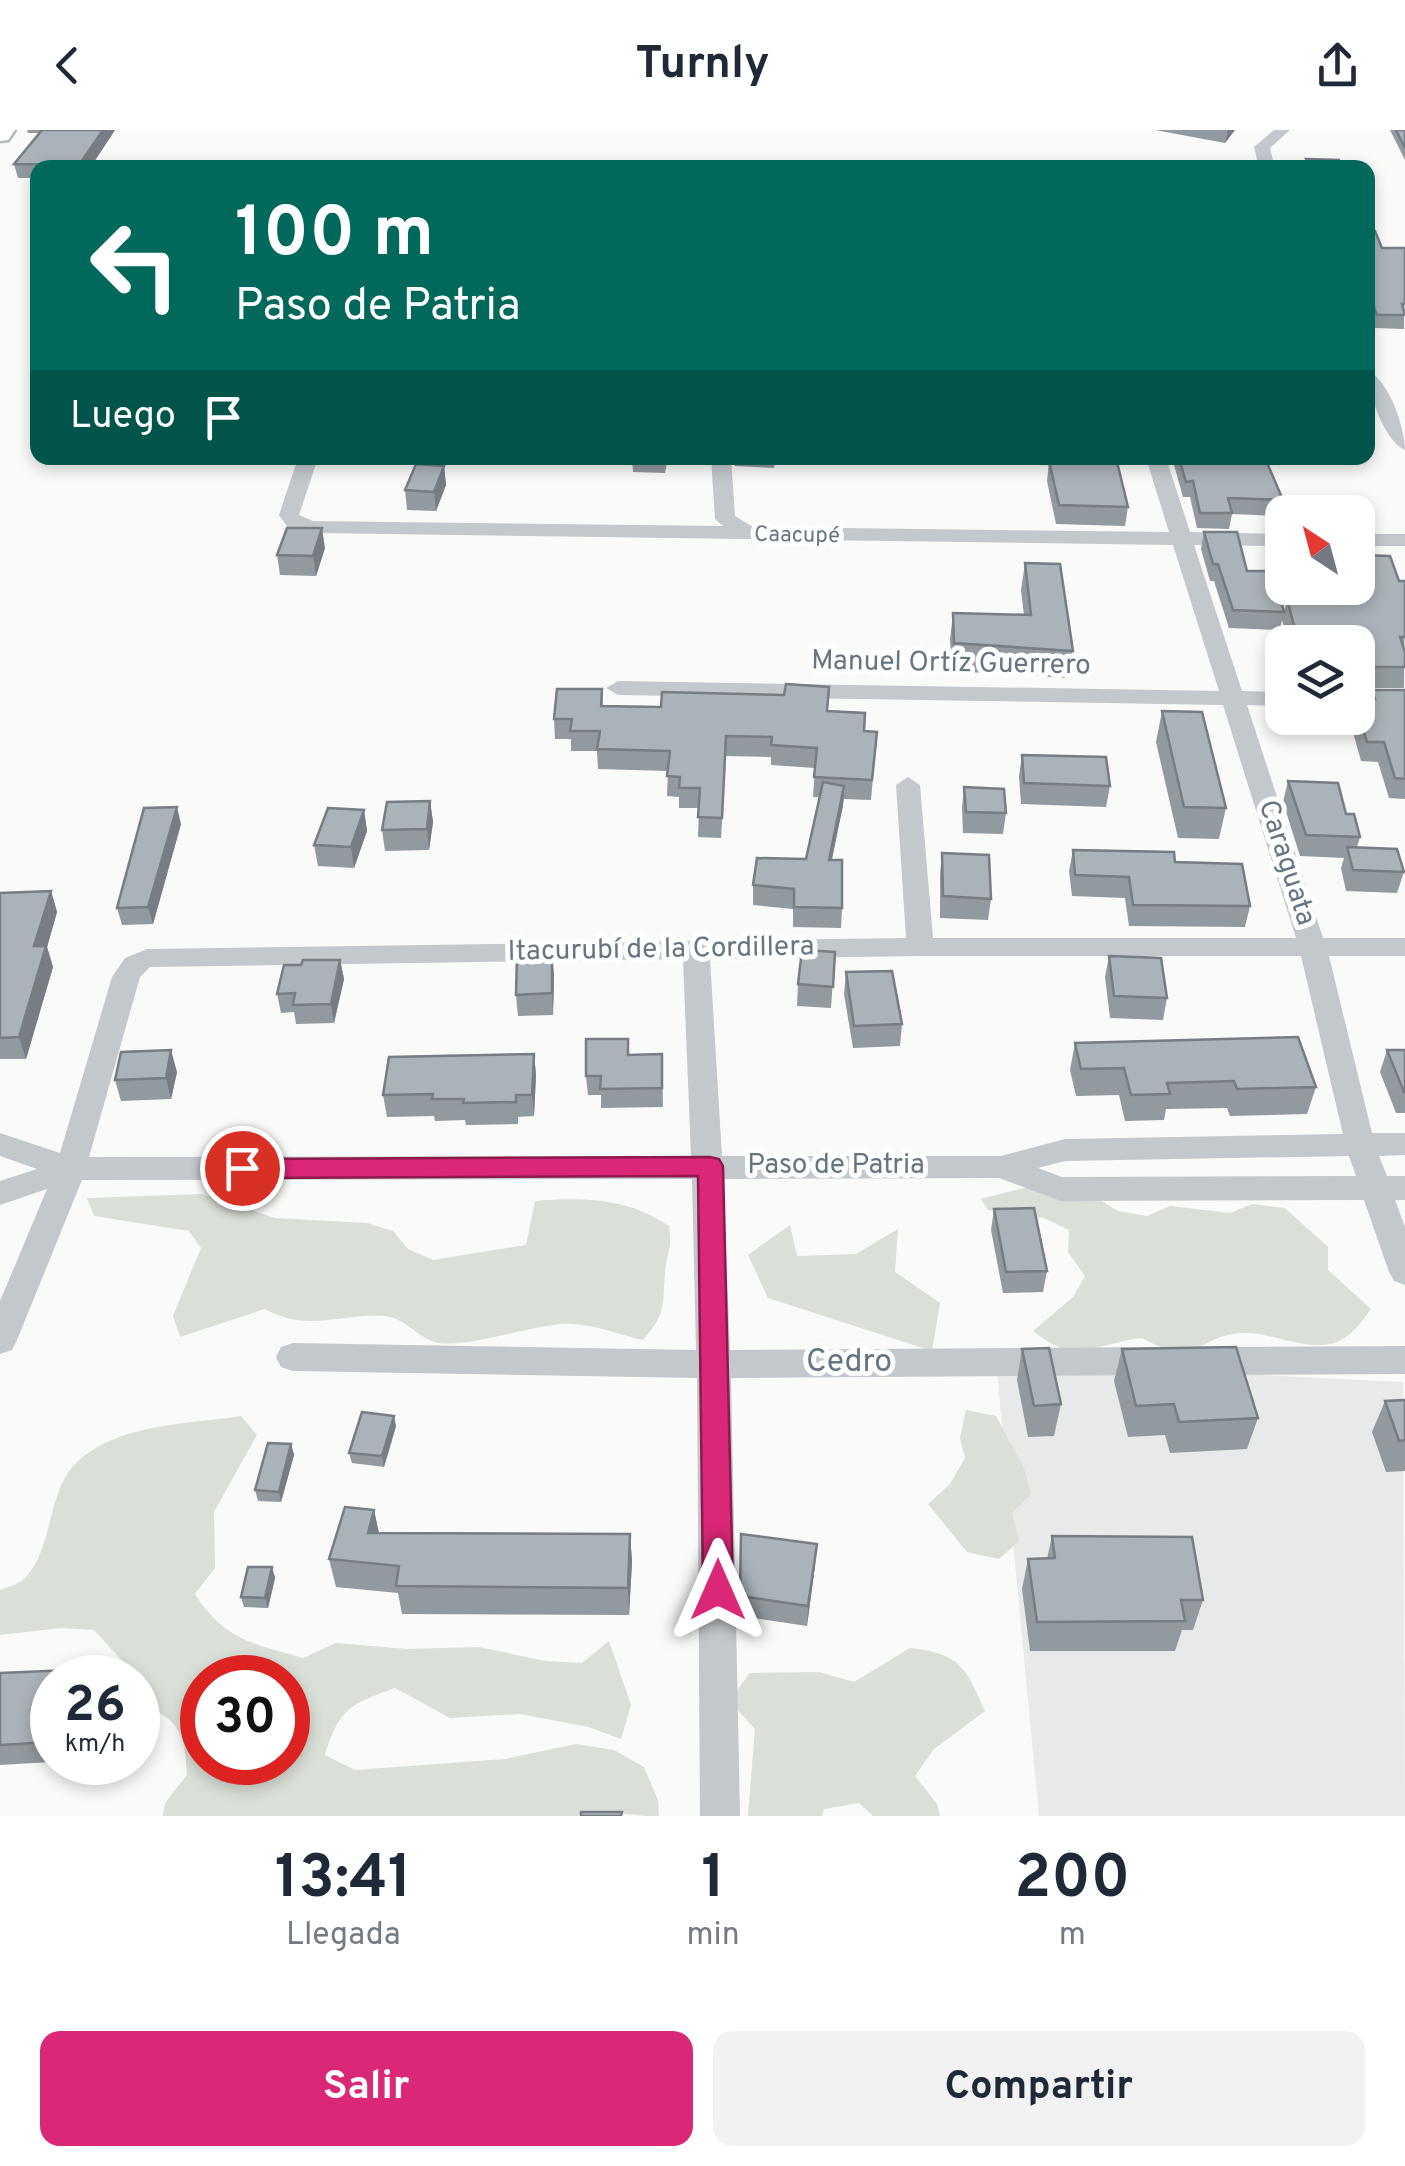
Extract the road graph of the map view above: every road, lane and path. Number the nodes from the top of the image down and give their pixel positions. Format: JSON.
{"nodes":[{"id":1,"x":1283,"y":130,"type":"edge"},
{"id":2,"x":1265,"y":160,"type":"edge"},
{"id":3,"x":1375,"y":389,"type":"edge"},
{"id":4,"x":1405,"y":444,"type":"edge"},
{"id":5,"x":306,"y":465,"type":"edge"},
{"id":6,"x":721,"y":465,"type":"edge"},
{"id":7,"x":1158,"y":465,"type":"edge"},
{"id":8,"x":753,"y":536,"type":"junction"},
{"id":9,"x":1183,"y":540,"type":"junction"},
{"id":10,"x":1265,"y":540,"type":"edge"},
{"id":11,"x":1375,"y":540,"type":"edge"},
{"id":12,"x":1405,"y":540,"type":"edge"},
{"id":13,"x":618,"y":688,"type":"dead end"},
{"id":14,"x":1233,"y":698,"type":"junction"},
{"id":15,"x":1265,"y":699,"type":"edge"},
{"id":16,"x":908,"y":785,"type":"dead end"},
{"id":17,"x":920,"y":946,"type":"junction"},
{"id":18,"x":1405,"y":947,"type":"edge"},
{"id":19,"x":696,"y":948,"type":"junction"},
{"id":20,"x":1313,"y":948,"type":"junction"},
{"id":21,"x":0,"y":1144,"type":"edge"},
{"id":22,"x":1360,"y":1144,"type":"junction"},
{"id":23,"x":1405,"y":1144,"type":"edge"},
{"id":24,"x":710,"y":1166,"type":"junction"},
{"id":25,"x":1000,"y":1167,"type":"junction"},
{"id":26,"x":71,"y":1169,"type":"junction"},
{"id":27,"x":1390,"y":1188,"type":"edge"},
{"id":28,"x":0,"y":1193,"type":"edge"},
{"id":29,"x":1405,"y":1272,"type":"edge"},
{"id":30,"x":0,"y":1340,"type":"edge"},
{"id":31,"x":292,"y":1357,"type":"dead end"},
{"id":32,"x":1405,"y":1360,"type":"edge"},
{"id":33,"x":716,"y":1364,"type":"junction"},
{"id":34,"x":720,"y":1816,"type":"edge"}],
"edges":[{"from":1,"to":2,"type":"street"},
{"from":3,"to":4,"type":"street"},
{"from":5,"to":8,"type":"street","name":"Caacupé"},
{"from":6,"to":8,"type":"street"},
{"from":7,"to":9,"type":"street","name":"Caraguata"},
{"from":8,"to":9,"type":"street","name":"Caacupé"},
{"from":9,"to":10,"type":"street","name":"Caacupé"},
{"from":9,"to":14,"type":"street","name":"Caraguata"},
{"from":11,"to":12,"type":"street"},
{"from":13,"to":14,"type":"street","name":"Manuel Ortíz Guerrero"},
{"from":14,"to":15,"type":"street","name":"Manuel Ortíz Guerrero"},
{"from":14,"to":20,"type":"street","name":"Caraguata"},
{"from":16,"to":17,"type":"street"},
{"from":17,"to":19,"type":"street","name":"Itacurubí de la Cordillera"},
{"from":17,"to":20,"type":"street","name":"Itacurubí de la Cordillera"},
{"from":18,"to":20,"type":"street","name":"Itacurubí de la Cordillera"},
{"from":19,"to":24,"type":"street"},
{"from":19,"to":26,"type":"street","name":"Itacurubí de la Cordillera"},
{"from":20,"to":22,"type":"street","name":"Caraguata"},
{"from":21,"to":26,"type":"street","name":"Paso de Patria"},
{"from":22,"to":23,"type":"street","name":"Paso de Patria"},
{"from":22,"to":25,"type":"street","name":"Paso de Patria"},
{"from":22,"to":27,"type":"street","name":"Caraguata"},
{"from":24,"to":25,"type":"street","name":"Paso de Patria"},
{"from":24,"to":26,"type":"street","name":"Paso de Patria"},
{"from":24,"to":33,"type":"street"},
{"from":25,"to":27,"type":"street","name":"Paso de Patria"},
{"from":26,"to":28,"type":"street","name":"Paso de Patria"},
{"from":26,"to":30,"type":"street"},
{"from":27,"to":29,"type":"street","name":"Caraguata"},
{"from":31,"to":33,"type":"street","name":"Cedro"},
{"from":32,"to":33,"type":"street","name":"Cedro"},
{"from":33,"to":34,"type":"street"}]}
